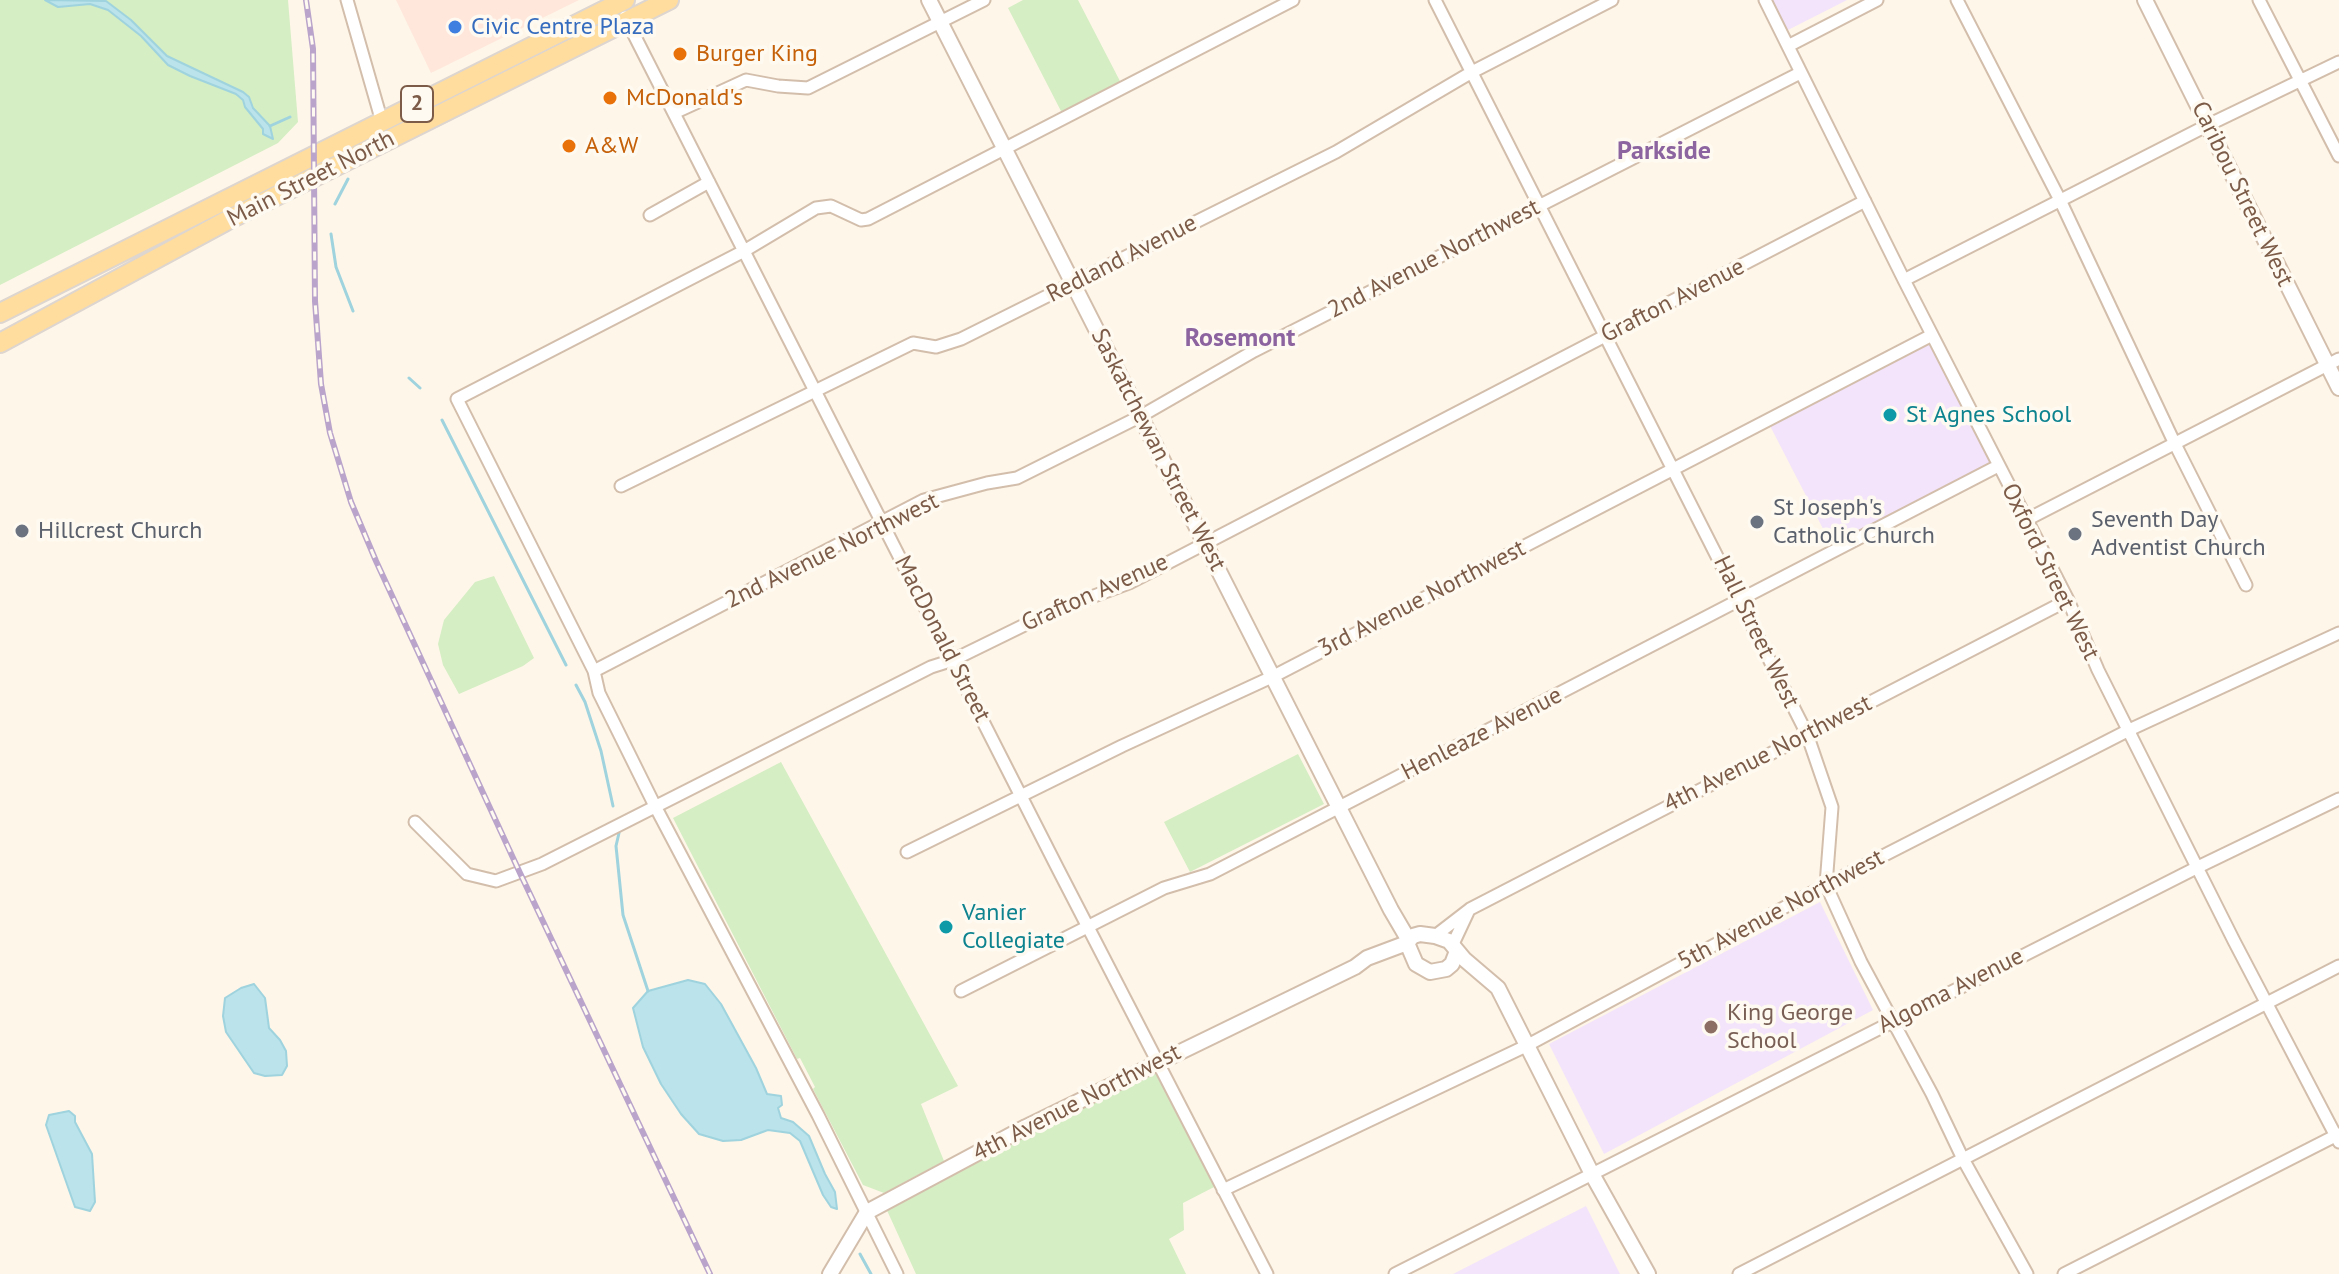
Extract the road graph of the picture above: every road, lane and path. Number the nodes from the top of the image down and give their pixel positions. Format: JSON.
{"nodes":[{"id":1,"x":347,"y":0,"type":"edge"},
{"id":2,"x":669,"y":0,"type":"edge"},
{"id":3,"x":929,"y":0,"type":"edge"},
{"id":4,"x":984,"y":0,"type":"edge"},
{"id":5,"x":1293,"y":0,"type":"edge"},
{"id":6,"x":1435,"y":0,"type":"edge"},
{"id":7,"x":1612,"y":0,"type":"edge"},
{"id":8,"x":1765,"y":0,"type":"edge"},
{"id":9,"x":1877,"y":0,"type":"edge"},
{"id":10,"x":1957,"y":0,"type":"edge"},
{"id":11,"x":2145,"y":0,"type":"edge"},
{"id":12,"x":2259,"y":0,"type":"edge"},
{"id":13,"x":622,"y":2,"type":"edge"},
{"id":14,"x":628,"y":22,"type":"junction"},
{"id":15,"x":940,"y":22,"type":"junction"},
{"id":16,"x":1788,"y":46,"type":"junction"},
{"id":17,"x":2339,"y":62,"type":"edge"},
{"id":18,"x":1472,"y":72,"type":"junction"},
{"id":19,"x":1800,"y":73,"type":"junction"},
{"id":20,"x":2301,"y":82,"type":"junction"},
{"id":21,"x":674,"y":113,"type":"junction"},
{"id":22,"x":382,"y":122,"type":"junction"},
{"id":23,"x":2208,"y":125,"type":"junction"},
{"id":24,"x":1004,"y":148,"type":"junction"},
{"id":25,"x":2339,"y":156,"type":"edge"},
{"id":26,"x":709,"y":182,"type":"junction"},
{"id":27,"x":2060,"y":200,"type":"junction"},
{"id":28,"x":1865,"y":201,"type":"junction"},
{"id":29,"x":1538,"y":205,"type":"junction"},
{"id":30,"x":650,"y":215,"type":"dead end"},
{"id":31,"x":744,"y":251,"type":"junction"},
{"id":32,"x":1904,"y":280,"type":"junction"},
{"id":33,"x":1073,"y":283,"type":"junction"},
{"id":34,"x":0,"y":313,"type":"edge"},
{"id":35,"x":1605,"y":335,"type":"junction"},
{"id":36,"x":1932,"y":335,"type":"junction"},
{"id":37,"x":0,"y":343,"type":"edge"},
{"id":38,"x":2333,"y":362,"type":"edge"},
{"id":39,"x":2339,"y":388,"type":"edge"},
{"id":40,"x":815,"y":389,"type":"junction"},
{"id":41,"x":1141,"y":416,"type":"junction"},
{"id":42,"x":2174,"y":442,"type":"junction"},
{"id":43,"x":1998,"y":466,"type":"junction"},
{"id":44,"x":1673,"y":469,"type":"junction"},
{"id":45,"x":621,"y":486,"type":"dead end"},
{"id":46,"x":2026,"y":520,"type":"junction"},
{"id":47,"x":882,"y":521,"type":"junction"},
{"id":48,"x":1205,"y":541,"type":"junction"},
{"id":49,"x":2246,"y":585,"type":"dead end"},
{"id":50,"x":1741,"y":600,"type":"junction"},
{"id":51,"x":2068,"y":600,"type":"junction"},
{"id":52,"x":2339,"y":633,"type":"edge"},
{"id":53,"x":953,"y":660,"type":"junction"},
{"id":54,"x":594,"y":671,"type":"junction"},
{"id":55,"x":1274,"y":676,"type":"junction"},
{"id":56,"x":2129,"y":730,"type":"junction"},
{"id":57,"x":1807,"y":734,"type":"junction"},
{"id":58,"x":1022,"y":795,"type":"junction"},
{"id":59,"x":2339,"y":799,"type":"edge"},
{"id":60,"x":655,"y":806,"type":"junction"},
{"id":61,"x":1340,"y":807,"type":"junction"},
{"id":62,"x":415,"y":822,"type":"dead end"},
{"id":63,"x":907,"y":852,"type":"dead end"},
{"id":64,"x":2198,"y":867,"type":"junction"},
{"id":65,"x":1826,"y":885,"type":"junction"},
{"id":66,"x":1470,"y":909,"type":"junction"},
{"id":67,"x":1089,"y":927,"type":"junction"},
{"id":68,"x":1416,"y":942,"type":"junction"},
{"id":69,"x":1455,"y":948,"type":"junction"},
{"id":70,"x":2339,"y":966,"type":"edge"},
{"id":71,"x":1446,"y":969,"type":"junction"},
{"id":72,"x":961,"y":991,"type":"dead end"},
{"id":73,"x":2267,"y":1001,"type":"junction"},
{"id":74,"x":1505,"y":1005,"type":"junction"},
{"id":75,"x":1892,"y":1021,"type":"junction"},
{"id":76,"x":1526,"y":1046,"type":"junction"},
{"id":77,"x":1158,"y":1061,"type":"junction"},
{"id":78,"x":2338,"y":1138,"type":"edge"},
{"id":79,"x":1963,"y":1159,"type":"junction"},
{"id":80,"x":1592,"y":1174,"type":"junction"},
{"id":81,"x":1223,"y":1190,"type":"junction"},
{"id":82,"x":867,"y":1212,"type":"junction"},
{"id":83,"x":830,"y":1274,"type":"edge"},
{"id":84,"x":897,"y":1274,"type":"edge"},
{"id":85,"x":1267,"y":1274,"type":"edge"},
{"id":86,"x":1395,"y":1274,"type":"edge"},
{"id":87,"x":1648,"y":1274,"type":"edge"},
{"id":88,"x":1739,"y":1274,"type":"edge"},
{"id":89,"x":2027,"y":1274,"type":"edge"},
{"id":90,"x":2064,"y":1274,"type":"edge"}],
"edges":[{"from":1,"to":22,"type":"street"},
{"from":2,"to":14,"type":"main road","name":"Main Street North","number":"2"},
{"from":3,"to":15,"type":"street","name":"Saskatchewan Street West"},
{"from":4,"to":15,"type":"street"},
{"from":5,"to":24,"type":"street"},
{"from":6,"to":18,"type":"street","name":"Hall Street West"},
{"from":7,"to":18,"type":"street","name":"Redland Avenue"},
{"from":8,"to":16,"type":"street","name":"Oxford Street West"},
{"from":9,"to":16,"type":"street"},
{"from":10,"to":27,"type":"street"},
{"from":11,"to":23,"type":"street","name":"Caribou Street West"},
{"from":12,"to":20,"type":"street"},
{"from":13,"to":14,"type":"street","name":"MacDonald Street"},
{"from":13,"to":22,"type":"main road","name":"Main Street North","number":"2"},
{"from":14,"to":21,"type":"street","name":"MacDonald Street"},
{"from":14,"to":37,"type":"main road","name":"Main Street North","number":"2"},
{"from":15,"to":21,"type":"street"},
{"from":15,"to":24,"type":"street","name":"Saskatchewan Street West"},
{"from":16,"to":19,"type":"street","name":"Oxford Street West"},
{"from":17,"to":20,"type":"street"},
{"from":18,"to":29,"type":"street","name":"Hall Street West"},
{"from":18,"to":33,"type":"street","name":"Redland Avenue"},
{"from":19,"to":28,"type":"street","name":"Oxford Street West"},
{"from":19,"to":29,"type":"street","name":"2nd Avenue Northwest"},
{"from":20,"to":23,"type":"street"},
{"from":20,"to":25,"type":"street"},
{"from":21,"to":26,"type":"street","name":"MacDonald Street"},
{"from":22,"to":34,"type":"main road","name":"Main Street North","number":"2"},
{"from":23,"to":27,"type":"street"},
{"from":23,"to":38,"type":"street","name":"Caribou Street West"},
{"from":24,"to":31,"type":"street"},
{"from":24,"to":33,"type":"street","name":"Saskatchewan Street West"},
{"from":26,"to":30,"type":"street"},
{"from":26,"to":31,"type":"street","name":"MacDonald Street"},
{"from":27,"to":32,"type":"street"},
{"from":27,"to":42,"type":"street"},
{"from":28,"to":32,"type":"street","name":"Oxford Street West"},
{"from":28,"to":35,"type":"street","name":"Grafton Avenue"},
{"from":29,"to":35,"type":"street","name":"Hall Street West"},
{"from":29,"to":41,"type":"street","name":"2nd Avenue Northwest"},
{"from":31,"to":40,"type":"street","name":"MacDonald Street"},
{"from":31,"to":54,"type":"street"},
{"from":32,"to":36,"type":"street","name":"Oxford Street West"},
{"from":33,"to":40,"type":"street","name":"Redland Avenue"},
{"from":33,"to":41,"type":"street","name":"Saskatchewan Street West"},
{"from":35,"to":44,"type":"street","name":"Hall Street West"},
{"from":35,"to":48,"type":"street","name":"Grafton Avenue"},
{"from":36,"to":43,"type":"street","name":"Oxford Street West"},
{"from":36,"to":44,"type":"street","name":"3rd Avenue Northwest"},
{"from":38,"to":39,"type":"street","name":"Caribou Street West"},
{"from":38,"to":42,"type":"street"},
{"from":40,"to":45,"type":"street","name":"Redland Avenue"},
{"from":40,"to":47,"type":"street","name":"MacDonald Street"},
{"from":41,"to":47,"type":"street","name":"2nd Avenue Northwest"},
{"from":41,"to":48,"type":"street","name":"Saskatchewan Street West"},
{"from":42,"to":46,"type":"street"},
{"from":42,"to":49,"type":"street"},
{"from":43,"to":46,"type":"street","name":"Oxford Street West"},
{"from":43,"to":50,"type":"street","name":"Henleaze Avenue"},
{"from":44,"to":50,"type":"street","name":"Hall Street West"},
{"from":44,"to":55,"type":"street","name":"3rd Avenue Northwest"},
{"from":46,"to":51,"type":"street","name":"Oxford Street West"},
{"from":47,"to":53,"type":"street","name":"MacDonald Street"},
{"from":47,"to":54,"type":"street","name":"2nd Avenue Northwest"},
{"from":48,"to":53,"type":"street","name":"Grafton Avenue"},
{"from":48,"to":55,"type":"street","name":"Saskatchewan Street West"},
{"from":50,"to":57,"type":"street","name":"Hall Street West"},
{"from":50,"to":61,"type":"street","name":"Henleaze Avenue"},
{"from":51,"to":56,"type":"street","name":"Oxford Street West"},
{"from":51,"to":57,"type":"street","name":"4th Avenue Northwest"},
{"from":52,"to":56,"type":"street","name":"5th Avenue Northwest"},
{"from":53,"to":58,"type":"street","name":"MacDonald Street"},
{"from":53,"to":60,"type":"street","name":"Grafton Avenue"},
{"from":54,"to":60,"type":"street"},
{"from":55,"to":58,"type":"street","name":"3rd Avenue Northwest"},
{"from":55,"to":61,"type":"street","name":"Saskatchewan Street West"},
{"from":56,"to":64,"type":"street","name":"Oxford Street West"},
{"from":56,"to":65,"type":"street","name":"5th Avenue Northwest"},
{"from":57,"to":65,"type":"street","name":"Hall Street West"},
{"from":57,"to":66,"type":"street","name":"4th Avenue Northwest"},
{"from":58,"to":63,"type":"street","name":"3rd Avenue Northwest"},
{"from":58,"to":67,"type":"street","name":"MacDonald Street"},
{"from":59,"to":64,"type":"street","name":"Algoma Avenue"},
{"from":60,"to":62,"type":"street","name":"Grafton Avenue"},
{"from":60,"to":82,"type":"street"},
{"from":61,"to":67,"type":"street","name":"Henleaze Avenue"},
{"from":61,"to":68,"type":"street","name":"Saskatchewan Street West"},
{"from":64,"to":73,"type":"street","name":"Oxford Street West"},
{"from":64,"to":75,"type":"street","name":"Algoma Avenue"},
{"from":65,"to":75,"type":"street"},
{"from":65,"to":76,"type":"street","name":"5th Avenue Northwest"},
{"from":66,"to":68,"type":"street","name":"4th Avenue Northwest"},
{"from":66,"to":69,"type":"street"},
{"from":67,"to":72,"type":"street","name":"Henleaze Avenue"},
{"from":67,"to":77,"type":"street","name":"MacDonald Street"},
{"from":68,"to":69,"type":"street"},
{"from":68,"to":71,"type":"street"},
{"from":68,"to":77,"type":"street","name":"4th Avenue Northwest"},
{"from":69,"to":71,"type":"street"},
{"from":69,"to":74,"type":"street"},
{"from":70,"to":73,"type":"street"},
{"from":71,"to":74,"type":"street"},
{"from":73,"to":78,"type":"street","name":"Oxford Street West"},
{"from":73,"to":79,"type":"street"},
{"from":74,"to":76,"type":"street"},
{"from":75,"to":79,"type":"street"},
{"from":75,"to":80,"type":"street","name":"Algoma Avenue"},
{"from":76,"to":80,"type":"street"},
{"from":76,"to":81,"type":"street","name":"5th Avenue Northwest"},
{"from":77,"to":81,"type":"street","name":"MacDonald Street"},
{"from":77,"to":82,"type":"street","name":"4th Avenue Northwest"},
{"from":78,"to":90,"type":"street"},
{"from":79,"to":88,"type":"street"},
{"from":79,"to":89,"type":"street"},
{"from":80,"to":86,"type":"street","name":"Algoma Avenue"},
{"from":80,"to":87,"type":"street"},
{"from":81,"to":85,"type":"street","name":"MacDonald Street"},
{"from":82,"to":83,"type":"street"},
{"from":82,"to":84,"type":"street"}]}
